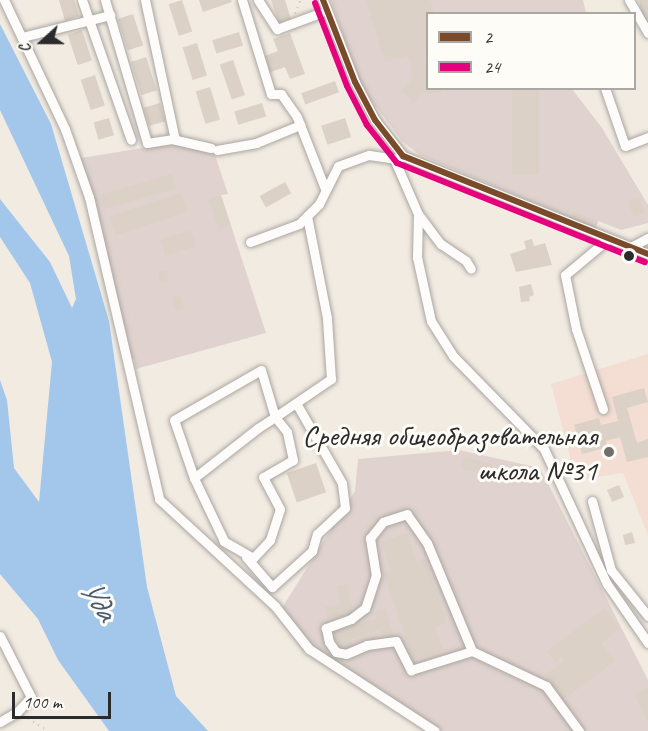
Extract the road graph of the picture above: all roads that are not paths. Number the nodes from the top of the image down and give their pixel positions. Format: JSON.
{"nodes":[{"id":1,"x":4,"y":0,"type":"edge"},
{"id":2,"x":82,"y":0,"type":"edge"},
{"id":3,"x":105,"y":0,"type":"edge"},
{"id":4,"x":145,"y":0,"type":"edge"},
{"id":5,"x":242,"y":0,"type":"edge"},
{"id":6,"x":258,"y":0,"type":"edge"},
{"id":7,"x":322,"y":0,"type":"edge"},
{"id":8,"x":636,"y":12,"type":"edge"},
{"id":9,"x":320,"y":13,"type":"dead end"},
{"id":10,"x":110,"y":15,"type":"junction"},
{"id":11,"x":90,"y":19,"type":"junction"},
{"id":12,"x":648,"y":33,"type":"edge"},
{"id":13,"x":22,"y":37,"type":"junction"},
{"id":14,"x":606,"y":90,"type":"edge"},
{"id":15,"x":300,"y":125,"type":"junction"},
{"id":16,"x":648,"y":137,"type":"edge"},
{"id":17,"x":131,"y":140,"type":"dead end"},
{"id":18,"x":175,"y":140,"type":"junction"},
{"id":19,"x":399,"y":158,"type":"junction"},
{"id":20,"x":325,"y":189,"type":"junction"},
{"id":21,"x":418,"y":214,"type":"junction"},
{"id":22,"x":307,"y":216,"type":"junction"},
{"id":23,"x":648,"y":238,"type":"edge"},
{"id":24,"x":607,"y":240,"type":"junction"},
{"id":25,"x":250,"y":242,"type":"dead end"},
{"id":26,"x":627,"y":249,"type":"junction"},
{"id":27,"x":648,"y":254,"type":"edge"},
{"id":28,"x":471,"y":269,"type":"dead end"},
{"id":29,"x":296,"y":403,"type":"junction"},
{"id":30,"x":603,"y":409,"type":"dead end"},
{"id":31,"x":275,"y":417,"type":"junction"},
{"id":32,"x":194,"y":478,"type":"junction"},
{"id":33,"x":592,"y":501,"type":"dead end"},
{"id":34,"x":240,"y":551,"type":"junction"},
{"id":35,"x":648,"y":616,"type":"edge"},
{"id":36,"x":0,"y":636,"type":"edge"},
{"id":37,"x":648,"y":644,"type":"edge"},
{"id":38,"x":472,"y":651,"type":"junction"},
{"id":39,"x":0,"y":722,"type":"edge"},
{"id":40,"x":435,"y":731,"type":"edge"},
{"id":41,"x":579,"y":731,"type":"edge"}],
"edges":[{"from":1,"to":13,"type":"street"},
{"from":2,"to":11,"type":"street"},
{"from":3,"to":10,"type":"street"},
{"from":4,"to":18,"type":"street"},
{"from":5,"to":15,"type":"street"},
{"from":6,"to":9,"type":"street"},
{"from":7,"to":19,"type":"street"},
{"from":8,"to":12,"type":"street"},
{"from":10,"to":11,"type":"street"},
{"from":10,"to":18,"type":"street"},
{"from":11,"to":13,"type":"street"},
{"from":11,"to":17,"type":"street"},
{"from":13,"to":40,"type":"street"},
{"from":14,"to":16,"type":"street"},
{"from":15,"to":18,"type":"street"},
{"from":15,"to":20,"type":"street"},
{"from":19,"to":20,"type":"street"},
{"from":19,"to":21,"type":"street"},
{"from":19,"to":24,"type":"street"},
{"from":20,"to":22,"type":"street"},
{"from":21,"to":28,"type":"street"},
{"from":21,"to":37,"type":"street"},
{"from":22,"to":25,"type":"street"},
{"from":22,"to":29,"type":"street"},
{"from":23,"to":26,"type":"street"},
{"from":24,"to":26,"type":"street"},
{"from":24,"to":30,"type":"street"},
{"from":26,"to":27,"type":"street"},
{"from":29,"to":31,"type":"street"},
{"from":29,"to":34,"type":"street"},
{"from":31,"to":32,"type":"street"},
{"from":31,"to":32,"type":"street"},
{"from":31,"to":34,"type":"street"},
{"from":32,"to":34,"type":"street"},
{"from":33,"to":35,"type":"street"},
{"from":36,"to":39,"type":"street"},
{"from":38,"to":38,"type":"street"},
{"from":38,"to":41,"type":"street"}]}
